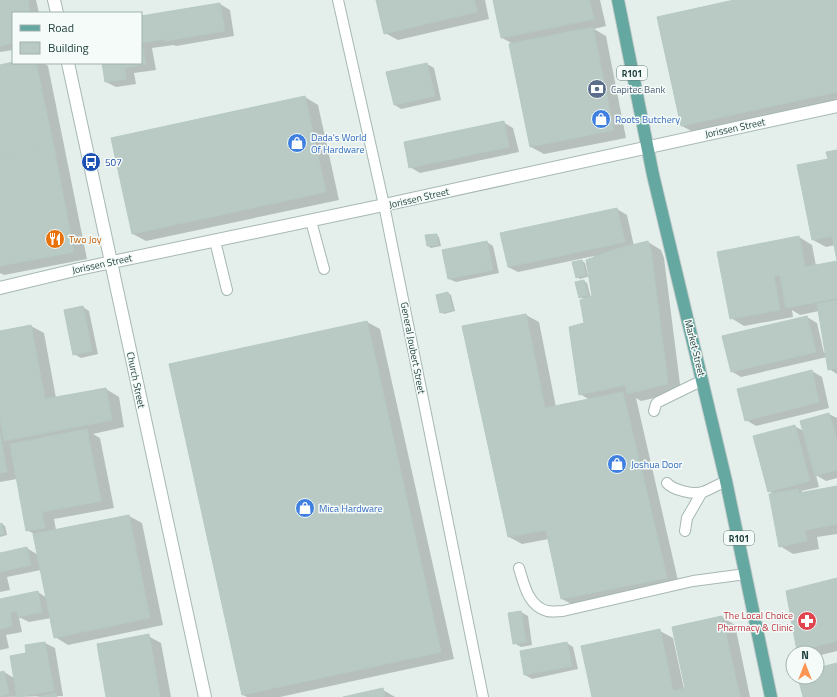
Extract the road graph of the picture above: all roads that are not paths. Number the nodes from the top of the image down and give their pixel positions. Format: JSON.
{"nodes":[{"id":1,"x":54,"y":0,"type":"edge"},
{"id":2,"x":338,"y":0,"type":"edge"},
{"id":3,"x":618,"y":0,"type":"edge"},
{"id":4,"x":57,"y":12,"type":"edge"},
{"id":5,"x":68,"y":64,"type":"edge"},
{"id":6,"x":837,"y":106,"type":"edge"},
{"id":7,"x":647,"y":147,"type":"junction"},
{"id":8,"x":384,"y":205,"type":"junction"},
{"id":9,"x":311,"y":220,"type":"junction"},
{"id":10,"x":215,"y":240,"type":"junction"},
{"id":11,"x":112,"y":262,"type":"junction"},
{"id":12,"x":324,"y":269,"type":"dead end"},
{"id":13,"x":0,"y":288,"type":"edge"},
{"id":14,"x":227,"y":290,"type":"dead end"},
{"id":15,"x":703,"y":380,"type":"junction"},
{"id":16,"x":654,"y":411,"type":"dead end"},
{"id":17,"x":726,"y":481,"type":"junction"},
{"id":18,"x":667,"y":483,"type":"dead end"},
{"id":19,"x":702,"y":492,"type":"junction"},
{"id":20,"x":685,"y":531,"type":"dead end"},
{"id":21,"x":519,"y":568,"type":"dead end"},
{"id":22,"x":746,"y":574,"type":"junction"},
{"id":23,"x":205,"y":697,"type":"edge"},
{"id":24,"x":484,"y":697,"type":"edge"},
{"id":25,"x":771,"y":697,"type":"edge"}],
"edges":[{"from":1,"to":4,"type":"street"},
{"from":2,"to":8,"type":"lane","name":"General Joubert Street"},
{"from":3,"to":7,"type":"main road","name":"Market Street","number":"R101"},
{"from":5,"to":11,"type":"street","name":"Church Street"},
{"from":6,"to":7,"type":"street","name":"Jorissen Street"},
{"from":7,"to":8,"type":"street","name":"Jorissen Street"},
{"from":7,"to":15,"type":"main road","name":"Market Street","number":"R101"},
{"from":8,"to":9,"type":"street","name":"Jorissen Street"},
{"from":8,"to":24,"type":"lane","name":"General Joubert Street"},
{"from":9,"to":10,"type":"street","name":"Jorissen Street"},
{"from":9,"to":12,"type":"lane"},
{"from":10,"to":11,"type":"street","name":"Jorissen Street"},
{"from":10,"to":14,"type":"lane"},
{"from":11,"to":13,"type":"street","name":"Jorissen Street"},
{"from":11,"to":23,"type":"street","name":"Church Street"},
{"from":15,"to":16,"type":"lane"},
{"from":15,"to":17,"type":"main road","name":"Market Street","number":"R101"},
{"from":17,"to":19,"type":"lane"},
{"from":17,"to":22,"type":"main road","name":"Market Street","number":"R101"},
{"from":18,"to":19,"type":"lane"},
{"from":19,"to":20,"type":"lane"},
{"from":21,"to":22,"type":"lane"},
{"from":22,"to":25,"type":"main road","name":"Market Street","number":"R101"}]}
